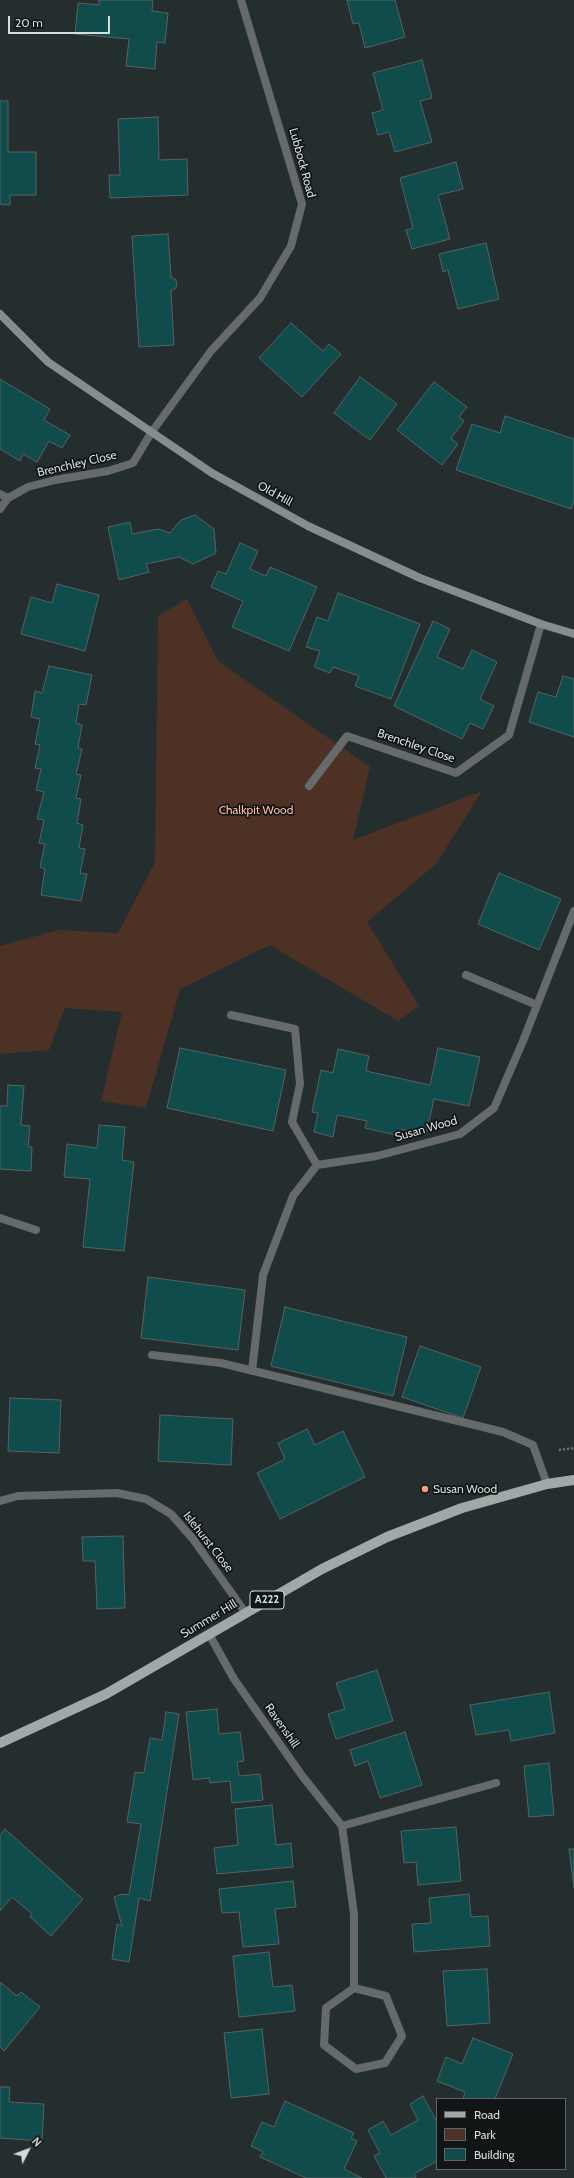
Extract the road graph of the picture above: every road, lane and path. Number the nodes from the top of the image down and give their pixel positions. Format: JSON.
{"nodes":[{"id":1,"x":241,"y":0,"type":"edge"},
{"id":2,"x":0,"y":314,"type":"edge"},
{"id":3,"x":151,"y":433,"type":"junction"},
{"id":4,"x":0,"y":494,"type":"edge"},
{"id":5,"x":8,"y":498,"type":"junction"},
{"id":6,"x":0,"y":510,"type":"edge"},
{"id":7,"x":541,"y":624,"type":"junction"},
{"id":8,"x":574,"y":634,"type":"edge"},
{"id":9,"x":309,"y":786,"type":"dead end"},
{"id":10,"x":574,"y":911,"type":"edge"},
{"id":11,"x":466,"y":975,"type":"dead end"},
{"id":12,"x":537,"y":1005,"type":"junction"},
{"id":13,"x":231,"y":1015,"type":"dead end"},
{"id":14,"x":317,"y":1165,"type":"junction"},
{"id":15,"x":0,"y":1218,"type":"edge"},
{"id":16,"x":36,"y":1230,"type":"dead end"},
{"id":17,"x":152,"y":1355,"type":"dead end"},
{"id":18,"x":252,"y":1370,"type":"junction"},
{"id":19,"x":574,"y":1480,"type":"edge"},
{"id":20,"x":547,"y":1484,"type":"junction"},
{"id":21,"x":0,"y":1501,"type":"edge"},
{"id":22,"x":245,"y":1612,"type":"junction"},
{"id":23,"x":209,"y":1634,"type":"junction"},
{"id":24,"x":0,"y":1743,"type":"edge"},
{"id":25,"x":496,"y":1782,"type":"dead end"},
{"id":26,"x":342,"y":1826,"type":"junction"},
{"id":27,"x":354,"y":1988,"type":"junction"}],
"edges":[{"from":1,"to":3,"type":"street","name":"Lubbock Road"},
{"from":2,"to":3,"type":"main road","name":"Old Hill"},
{"from":3,"to":5,"type":"street","name":"Brenchley Close"},
{"from":3,"to":7,"type":"main road","name":"Old Hill"},
{"from":4,"to":5,"type":"street"},
{"from":5,"to":6,"type":"street","name":"Brenchley Close"},
{"from":7,"to":8,"type":"main road","name":"Old Hill"},
{"from":7,"to":9,"type":"street","name":"Brenchley Close"},
{"from":10,"to":12,"type":"street","name":"Susan Wood"},
{"from":11,"to":12,"type":"street"},
{"from":12,"to":14,"type":"street","name":"Susan Wood"},
{"from":13,"to":14,"type":"street"},
{"from":14,"to":18,"type":"street"},
{"from":15,"to":16,"type":"street"},
{"from":17,"to":18,"type":"street"},
{"from":18,"to":20,"type":"street"},
{"from":19,"to":20,"type":"main road","number":"A222"},
{"from":20,"to":22,"type":"main road","name":"Summer Hill","number":"A222"},
{"from":21,"to":22,"type":"street","name":"Islehurst Close"},
{"from":22,"to":23,"type":"main road","name":"Summer Hill","number":"A222"},
{"from":23,"to":24,"type":"main road","name":"Summer Hill","number":"A222"},
{"from":23,"to":26,"type":"street","name":"Ravenshill"},
{"from":25,"to":26,"type":"street"},
{"from":26,"to":27,"type":"street"},
{"from":27,"to":27,"type":"street"}]}
